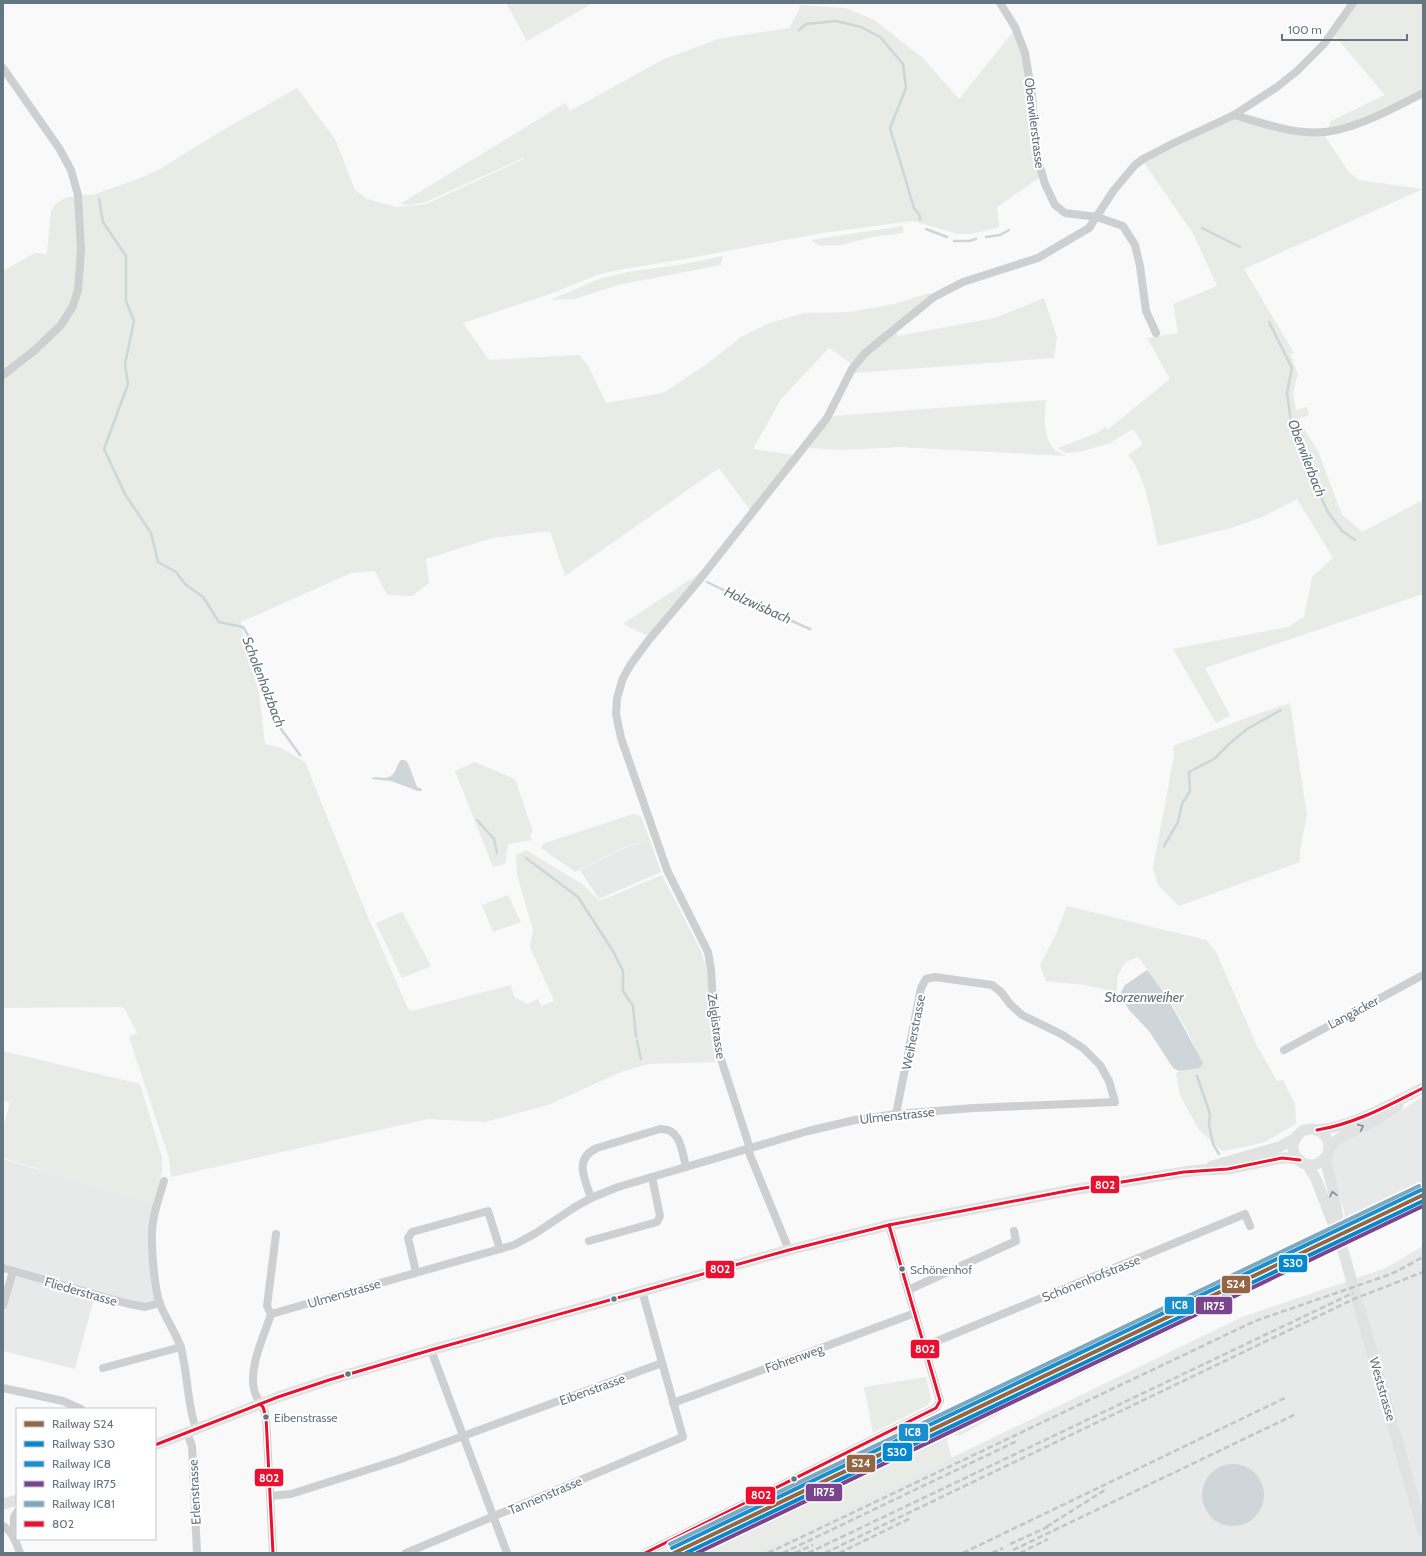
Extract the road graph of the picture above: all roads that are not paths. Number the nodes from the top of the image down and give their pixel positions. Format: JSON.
{"nodes":[{"id":1,"x":1000,"y":3,"type":"edge"},
{"id":2,"x":1354,"y":3,"type":"edge"},
{"id":3,"x":3,"y":68,"type":"edge"},
{"id":4,"x":1423,"y":93,"type":"edge"},
{"id":5,"x":1234,"y":115,"type":"junction"},
{"id":6,"x":1097,"y":217,"type":"junction"},
{"id":7,"x":1156,"y":333,"type":"dead end"},
{"id":8,"x":3,"y":375,"type":"edge"},
{"id":9,"x":1423,"y":975,"type":"edge"},
{"id":10,"x":1284,"y":1050,"type":"dead end"},
{"id":11,"x":1423,"y":1089,"type":"edge"},
{"id":12,"x":1115,"y":1102,"type":"joint"},
{"id":13,"x":1391,"y":1107,"type":"junction"},
{"id":14,"x":896,"y":1114,"type":"junction"},
{"id":15,"x":1317,"y":1130,"type":"junction"},
{"id":16,"x":1296,"y":1138,"type":"junction"},
{"id":17,"x":749,"y":1149,"type":"junction"},
{"id":18,"x":1327,"y":1153,"type":"junction"},
{"id":19,"x":1303,"y":1162,"type":"junction"},
{"id":20,"x":686,"y":1167,"type":"junction"},
{"id":21,"x":1200,"y":1170,"type":"junction"},
{"id":22,"x":652,"y":1177,"type":"junction"},
{"id":23,"x":164,"y":1181,"type":"dead end"},
{"id":24,"x":590,"y":1198,"type":"junction"},
{"id":25,"x":888,"y":1225,"type":"junction"},
{"id":26,"x":1250,"y":1226,"type":"dead end"},
{"id":27,"x":1014,"y":1231,"type":"dead end"},
{"id":28,"x":276,"y":1234,"type":"dead end"},
{"id":29,"x":589,"y":1241,"type":"dead end"},
{"id":30,"x":1342,"y":1247,"type":"junction"},
{"id":31,"x":500,"y":1249,"type":"junction"},
{"id":32,"x":789,"y":1250,"type":"junction"},
{"id":33,"x":3,"y":1268,"type":"edge"},
{"id":34,"x":13,"y":1271,"type":"junction"},
{"id":35,"x":416,"y":1272,"type":"junction"},
{"id":36,"x":908,"y":1290,"type":"junction"},
{"id":37,"x":642,"y":1291,"type":"junction"},
{"id":38,"x":160,"y":1303,"type":"junction"},
{"id":39,"x":3,"y":1305,"type":"edge"},
{"id":40,"x":915,"y":1313,"type":"junction"},
{"id":41,"x":271,"y":1314,"type":"junction"},
{"id":42,"x":925,"y":1346,"type":"junction"},
{"id":43,"x":181,"y":1347,"type":"junction"},
{"id":44,"x":431,"y":1350,"type":"junction"},
{"id":45,"x":662,"y":1363,"type":"junction"},
{"id":46,"x":103,"y":1368,"type":"dead end"},
{"id":47,"x":3,"y":1388,"type":"edge"},
{"id":48,"x":673,"y":1403,"type":"junction"},
{"id":49,"x":260,"y":1404,"type":"junction"},
{"id":50,"x":79,"y":1408,"type":"edge"},
{"id":51,"x":192,"y":1431,"type":"junction"},
{"id":52,"x":464,"y":1437,"type":"junction"},
{"id":53,"x":156,"y":1445,"type":"edge"},
{"id":54,"x":271,"y":1496,"type":"junction"},
{"id":55,"x":16,"y":1500,"type":"edge"},
{"id":56,"x":3,"y":1504,"type":"edge"},
{"id":57,"x":16,"y":1514,"type":"edge"},
{"id":58,"x":494,"y":1516,"type":"junction"},
{"id":59,"x":3,"y":1526,"type":"edge"},
{"id":60,"x":1422,"y":1528,"type":"edge"},
{"id":61,"x":14,"y":1536,"type":"junction"},
{"id":62,"x":20,"y":1553,"type":"edge"},
{"id":63,"x":197,"y":1553,"type":"edge"},
{"id":64,"x":273,"y":1553,"type":"edge"},
{"id":65,"x":406,"y":1553,"type":"edge"},
{"id":66,"x":507,"y":1553,"type":"edge"},
{"id":67,"x":645,"y":1553,"type":"edge"}],
"edges":[{"from":1,"to":6,"type":"street","name":"Oberwilerstrasse"},
{"from":2,"to":5,"type":"street","name":"Zelglistrasse"},
{"from":3,"to":8,"type":"street"},
{"from":4,"to":5,"type":"street"},
{"from":5,"to":6,"type":"street","name":"Zelglistrasse"},
{"from":6,"to":7,"type":"street","name":"Oberwilerstrasse"},
{"from":6,"to":17,"type":"street","name":"Zelglistrasse"},
{"from":9,"to":10,"type":"street","name":"Langäcker"},
{"from":11,"to":13,"type":"main road"},
{"from":12,"to":14,"type":"street","name":"Ulmenstrasse"},
{"from":12,"to":14,"type":"street","name":"Weiherstrasse"},
{"from":13,"to":15,"type":"main road"},
{"from":18,"to":13,"type":"main road","one_way":true},
{"from":14,"to":17,"type":"street","name":"Ulmenstrasse"},
{"from":15,"to":16,"type":"main road"},
{"from":15,"to":18,"type":"main road"},
{"from":16,"to":19,"type":"main road"},
{"from":16,"to":21,"type":"main road"},
{"from":17,"to":20,"type":"street","name":"Ulmenstrasse"},
{"from":17,"to":32,"type":"street","name":"Zelglistrasse"},
{"from":18,"to":19,"type":"main road"},
{"from":30,"to":18,"type":"main road","name":"Weststrasse","one_way":true},
{"from":19,"to":21,"type":"main road"},
{"from":19,"to":30,"type":"main road","name":"Weststrasse"},
{"from":20,"to":22,"type":"street","name":"Ulmenstrasse"},
{"from":20,"to":24,"type":"street"},
{"from":21,"to":25,"type":"main road"},
{"from":22,"to":24,"type":"street","name":"Ulmenstrasse"},
{"from":22,"to":29,"type":"street"},
{"from":23,"to":38,"type":"street","name":"Erlenstrasse"},
{"from":24,"to":31,"type":"street","name":"Ulmenstrasse"},
{"from":25,"to":32,"type":"main road"},
{"from":25,"to":36,"type":"street"},
{"from":26,"to":42,"type":"street","name":"Schönenhofstrasse"},
{"from":27,"to":36,"type":"street"},
{"from":28,"to":41,"type":"street"},
{"from":30,"to":60,"type":"main road","name":"Weststrasse"},
{"from":31,"to":35,"type":"street","name":"Ulmenstrasse"},
{"from":31,"to":35,"type":"street"},
{"from":32,"to":37,"type":"main road"},
{"from":33,"to":34,"type":"street","name":"Fliederstrasse"},
{"from":34,"to":38,"type":"street","name":"Fliederstrasse"},
{"from":34,"to":39,"type":"street"},
{"from":35,"to":41,"type":"street","name":"Ulmenstrasse"},
{"from":36,"to":40,"type":"street"},
{"from":37,"to":44,"type":"main road"},
{"from":37,"to":45,"type":"street"},
{"from":38,"to":43,"type":"street","name":"Erlenstrasse"},
{"from":40,"to":42,"type":"street"},
{"from":40,"to":48,"type":"street","name":"Föhrenweg"},
{"from":41,"to":49,"type":"street"},
{"from":42,"to":67,"type":"street"},
{"from":43,"to":46,"type":"street"},
{"from":43,"to":51,"type":"street","name":"Erlenstrasse"},
{"from":44,"to":49,"type":"main road"},
{"from":44,"to":52,"type":"street"},
{"from":45,"to":48,"type":"street"},
{"from":45,"to":52,"type":"street","name":"Eibenstrasse"},
{"from":47,"to":50,"type":"street"},
{"from":48,"to":58,"type":"street","name":"Tannenstrasse"},
{"from":49,"to":51,"type":"main road"},
{"from":49,"to":54,"type":"street"},
{"from":51,"to":53,"type":"main road"},
{"from":51,"to":63,"type":"street","name":"Erlenstrasse"},
{"from":52,"to":54,"type":"street","name":"Eibenstrasse"},
{"from":52,"to":58,"type":"street"},
{"from":54,"to":64,"type":"street"},
{"from":55,"to":56,"type":"main road"},
{"from":57,"to":61,"type":"street"},
{"from":58,"to":65,"type":"street","name":"Tannenstrasse"},
{"from":58,"to":66,"type":"street"},
{"from":59,"to":61,"type":"street"},
{"from":61,"to":62,"type":"street"}]}
